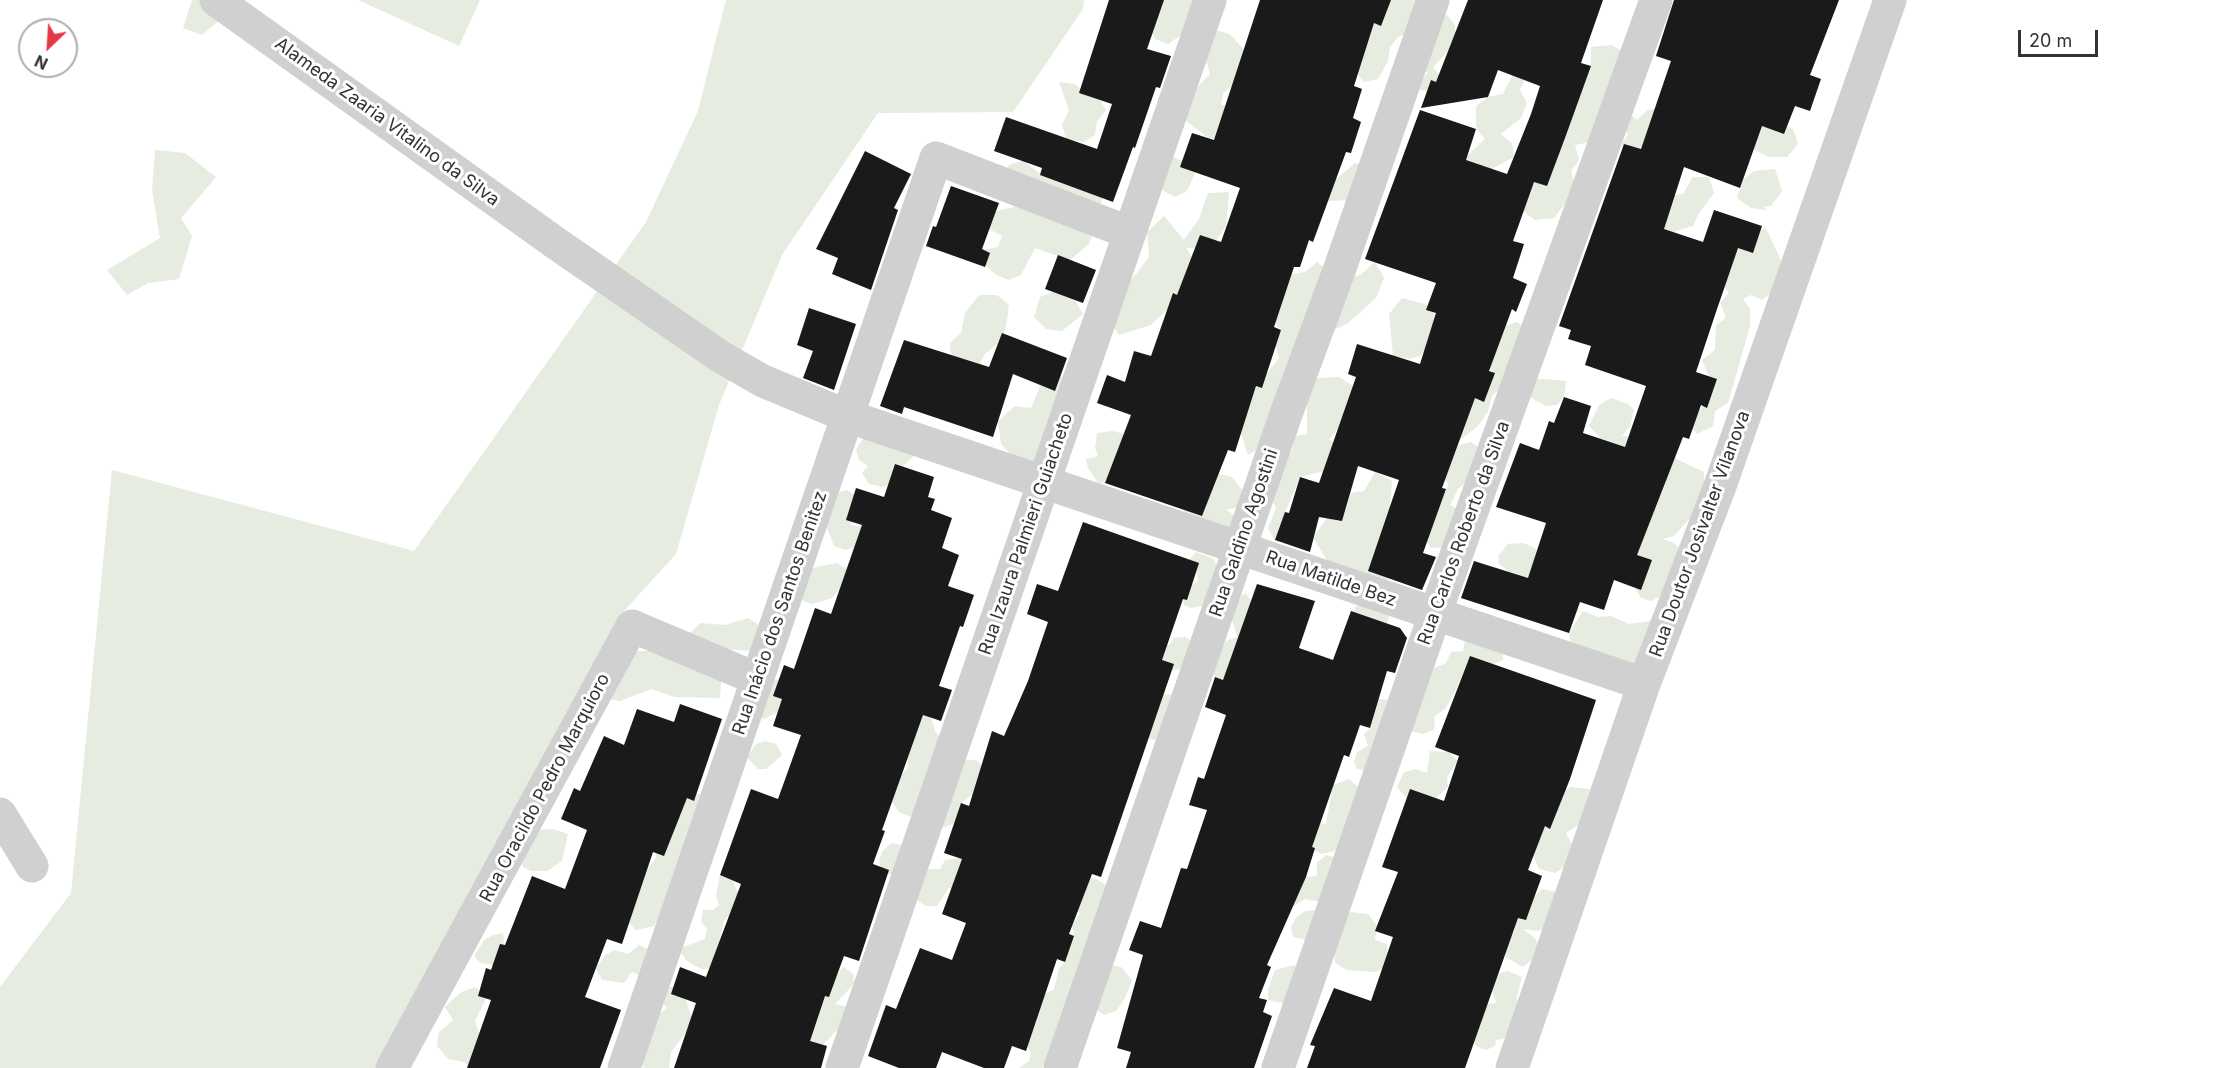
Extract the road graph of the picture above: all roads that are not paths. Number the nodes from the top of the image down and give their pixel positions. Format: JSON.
{"nodes":[{"id":1,"x":216,"y":0,"type":"edge"},
{"id":2,"x":1210,"y":0,"type":"edge"},
{"id":3,"x":1433,"y":0,"type":"edge"},
{"id":4,"x":1656,"y":0,"type":"edge"},
{"id":5,"x":1890,"y":0,"type":"edge"},
{"id":6,"x":1130,"y":232,"type":"junction"},
{"id":7,"x":848,"y":416,"type":"junction"},
{"id":8,"x":1043,"y":482,"type":"junction"},
{"id":9,"x":1239,"y":548,"type":"junction"},
{"id":10,"x":1435,"y":614,"type":"junction"},
{"id":11,"x":757,"y":679,"type":"junction"},
{"id":12,"x":1644,"y":684,"type":"junction"},
{"id":13,"x":0,"y":814,"type":"edge"},
{"id":14,"x":32,"y":866,"type":"dead end"},
{"id":15,"x":392,"y":1068,"type":"edge"},
{"id":16,"x":624,"y":1068,"type":"edge"},
{"id":17,"x":842,"y":1068,"type":"edge"},
{"id":18,"x":1060,"y":1068,"type":"edge"},
{"id":19,"x":1278,"y":1068,"type":"edge"},
{"id":20,"x":1512,"y":1068,"type":"edge"}],
"edges":[{"from":1,"to":7,"type":"street","name":"Alameda Zaaria Vitalino da Silva"},
{"from":2,"to":6,"type":"street","name":"Rua Izaura Palmieri Guiacheto"},
{"from":3,"to":9,"type":"street","name":"Rua Galdino Agostini"},
{"from":4,"to":10,"type":"street","name":"Rua Carlos Roberto da Silva"},
{"from":5,"to":12,"type":"street","name":"Rua Doutor Josivalter Vilanova"},
{"from":6,"to":7,"type":"street","name":"Rua Inácio dos Santos Benitez"},
{"from":6,"to":8,"type":"street","name":"Rua Izaura Palmieri Guiacheto"},
{"from":7,"to":8,"type":"street","name":"Rua Matilde Bez"},
{"from":7,"to":11,"type":"street","name":"Rua Inácio dos Santos Benitez"},
{"from":8,"to":9,"type":"street","name":"Rua Matilde Bez"},
{"from":8,"to":17,"type":"street","name":"Rua Izaura Palmieri Guiacheto"},
{"from":9,"to":10,"type":"street","name":"Rua Matilde Bez"},
{"from":9,"to":18,"type":"street","name":"Rua Galdino Agostini"},
{"from":10,"to":12,"type":"street","name":"Rua Matilde Bez"},
{"from":10,"to":19,"type":"street","name":"Rua Carlos Roberto da Silva"},
{"from":11,"to":15,"type":"street","name":"Rua Oracildo Pedro Marquioro"},
{"from":11,"to":16,"type":"street","name":"Rua Inácio dos Santos Benitez"},
{"from":12,"to":20,"type":"street","name":"Rua Doutor Josivalter Vilanova"},
{"from":13,"to":14,"type":"street"}]}
